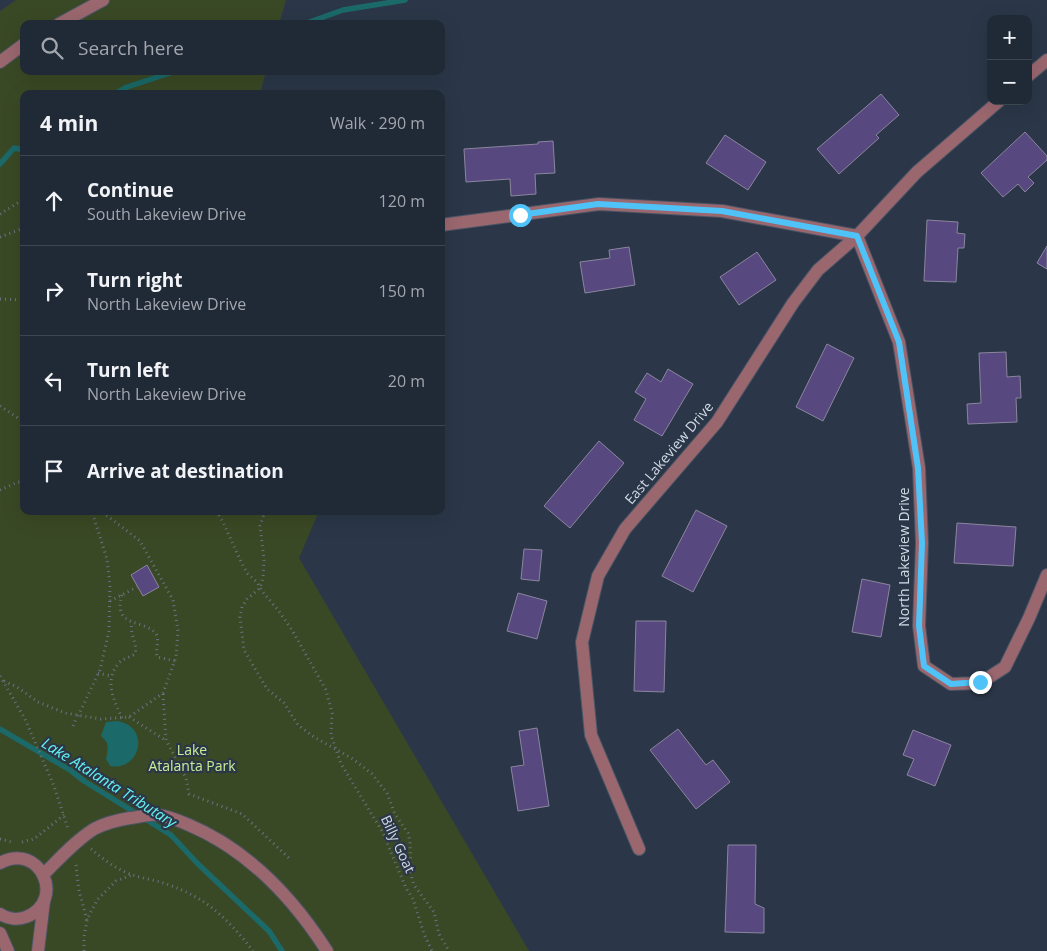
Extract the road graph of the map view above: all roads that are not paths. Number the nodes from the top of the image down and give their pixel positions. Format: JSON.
{"nodes":[{"id":1,"x":103,"y":0,"type":"edge"},
{"id":2,"x":66,"y":20,"type":"edge"},
{"id":3,"x":20,"y":47,"type":"edge"},
{"id":4,"x":1047,"y":60,"type":"edge"},
{"id":5,"x":0,"y":62,"type":"edge"},
{"id":6,"x":1032,"y":73,"type":"edge"},
{"id":7,"x":994,"y":105,"type":"edge"},
{"id":8,"x":445,"y":224,"type":"edge"},
{"id":9,"x":857,"y":236,"type":"junction"},
{"id":10,"x":1047,"y":575,"type":"edge"},
{"id":11,"x":638,"y":848,"type":"dead end"},
{"id":12,"x":0,"y":863,"type":"edge"},
{"id":13,"x":44,"y":875,"type":"junction"},
{"id":14,"x":44,"y":900,"type":"junction"},
{"id":15,"x":0,"y":914,"type":"edge"},
{"id":16,"x":0,"y":933,"type":"edge"},
{"id":17,"x":8,"y":951,"type":"edge"},
{"id":18,"x":38,"y":951,"type":"edge"},
{"id":19,"x":327,"y":951,"type":"edge"}],
"edges":[{"from":1,"to":2,"type":"street"},
{"from":3,"to":5,"type":"street"},
{"from":4,"to":6,"type":"street"},
{"from":7,"to":9,"type":"street","name":"East Lakeview Drive"},
{"from":8,"to":9,"type":"street"},
{"from":9,"to":10,"type":"street","name":"North Lakeview Drive"},
{"from":9,"to":11,"type":"street","name":"East Lakeview Drive"},
{"from":12,"to":13,"type":"street"},
{"from":13,"to":14,"type":"street"},
{"from":13,"to":19,"type":"street"},
{"from":14,"to":15,"type":"street"},
{"from":14,"to":18,"type":"street"},
{"from":16,"to":17,"type":"street"}]}
